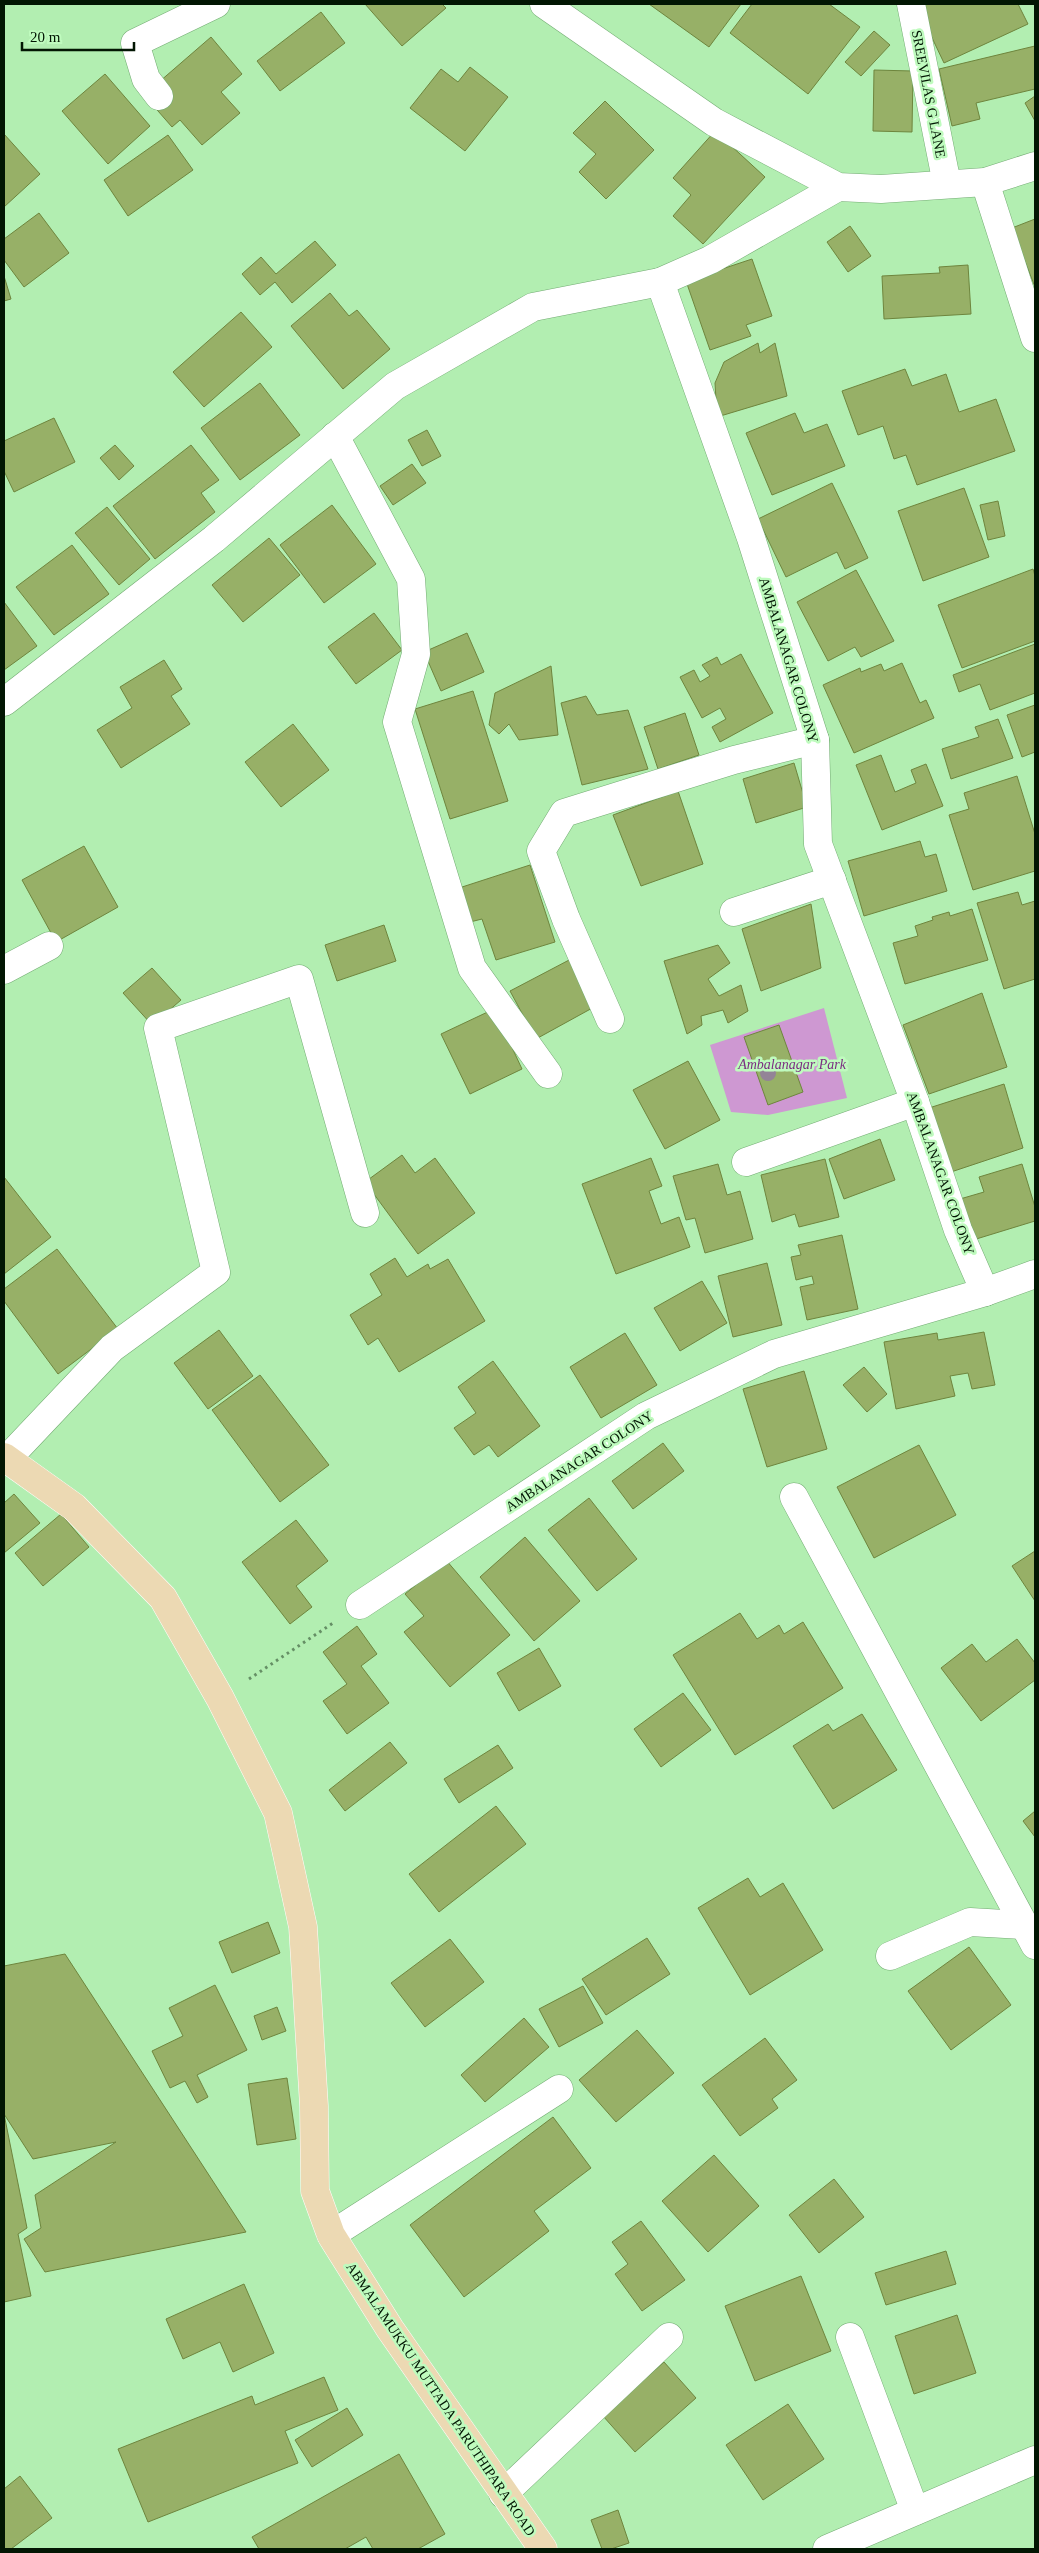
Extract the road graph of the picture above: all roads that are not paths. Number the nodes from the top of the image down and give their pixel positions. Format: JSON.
{"nodes":[{"id":1,"x":216,"y":4,"type":"edge"},
{"id":2,"x":544,"y":4,"type":"edge"},
{"id":3,"x":911,"y":4,"type":"edge"},
{"id":4,"x":159,"y":96,"type":"dead end"},
{"id":5,"x":1035,"y":166,"type":"edge"},
{"id":6,"x":985,"y":182,"type":"junction"},
{"id":7,"x":946,"y":184,"type":"junction"},
{"id":8,"x":838,"y":187,"type":"junction"},
{"id":9,"x":660,"y":282,"type":"junction"},
{"id":10,"x":1035,"y":338,"type":"edge"},
{"id":11,"x":336,"y":436,"type":"junction"},
{"id":12,"x":4,"y":702,"type":"edge"},
{"id":13,"x":815,"y":740,"type":"junction"},
{"id":14,"x":832,"y":880,"type":"junction"},
{"id":15,"x":734,"y":912,"type":"dead end"},
{"id":16,"x":49,"y":946,"type":"dead end"},
{"id":17,"x":4,"y":970,"type":"edge"},
{"id":18,"x":610,"y":1019,"type":"dead end"},
{"id":19,"x":548,"y":1074,"type":"dead end"},
{"id":20,"x":916,"y":1102,"type":"junction"},
{"id":21,"x":746,"y":1162,"type":"dead end"},
{"id":22,"x":365,"y":1213,"type":"dead end"},
{"id":23,"x":1035,"y":1274,"type":"edge"},
{"id":24,"x":985,"y":1292,"type":"junction"},
{"id":25,"x":5,"y":1458,"type":"edge"},
{"id":26,"x":794,"y":1497,"type":"dead end"},
{"id":27,"x":360,"y":1605,"type":"road end"},
{"id":28,"x":1030,"y":1935,"type":"edge"},
{"id":29,"x":890,"y":1956,"type":"dead end"},
{"id":30,"x":559,"y":2089,"type":"dead end"},
{"id":31,"x":331,"y":2235,"type":"junction"},
{"id":32,"x":669,"y":2337,"type":"dead end"},
{"id":33,"x":850,"y":2337,"type":"dead end"},
{"id":34,"x":1035,"y":2460,"type":"edge"},
{"id":35,"x":503,"y":2494,"type":"junction"},
{"id":36,"x":915,"y":2511,"type":"junction"},
{"id":37,"x":543,"y":2549,"type":"edge"},
{"id":38,"x":827,"y":2549,"type":"edge"}],
"edges":[{"from":1,"to":4,"type":"street"},
{"from":2,"to":8,"type":"street"},
{"from":3,"to":7,"type":"street","name":"SREEVILAS G LANE"},
{"from":5,"to":6,"type":"street"},
{"from":6,"to":7,"type":"street"},
{"from":6,"to":10,"type":"street"},
{"from":7,"to":8,"type":"street"},
{"from":8,"to":9,"type":"street"},
{"from":9,"to":11,"type":"street"},
{"from":9,"to":13,"type":"street","name":"AMBALANAGAR COLONY"},
{"from":11,"to":12,"type":"street"},
{"from":11,"to":19,"type":"street"},
{"from":13,"to":14,"type":"street","name":"AMBALANAGAR COLONY"},
{"from":13,"to":18,"type":"street"},
{"from":14,"to":15,"type":"street"},
{"from":14,"to":20,"type":"street","name":"AMBALANAGAR COLONY"},
{"from":16,"to":17,"type":"street"},
{"from":20,"to":21,"type":"street"},
{"from":20,"to":24,"type":"street","name":"AMBALANAGAR COLONY"},
{"from":22,"to":25,"type":"street"},
{"from":23,"to":24,"type":"street"},
{"from":24,"to":27,"type":"street","name":"AMBALANAGAR COLONY"},
{"from":25,"to":31,"type":"main road","name":"ABMALAMUKKU MUTTADA PARUTHIPARA ROAD"},
{"from":26,"to":28,"type":"street"},
{"from":28,"to":29,"type":"street"},
{"from":30,"to":31,"type":"street"},
{"from":31,"to":35,"type":"main road","name":"ABMALAMUKKU MUTTADA PARUTHIPARA ROAD"},
{"from":32,"to":35,"type":"street"},
{"from":33,"to":36,"type":"street"},
{"from":34,"to":36,"type":"street"},
{"from":35,"to":37,"type":"main road","name":"ABMALAMUKKU MUTTADA PARUTHIPARA ROAD"},
{"from":36,"to":38,"type":"street"}]}
